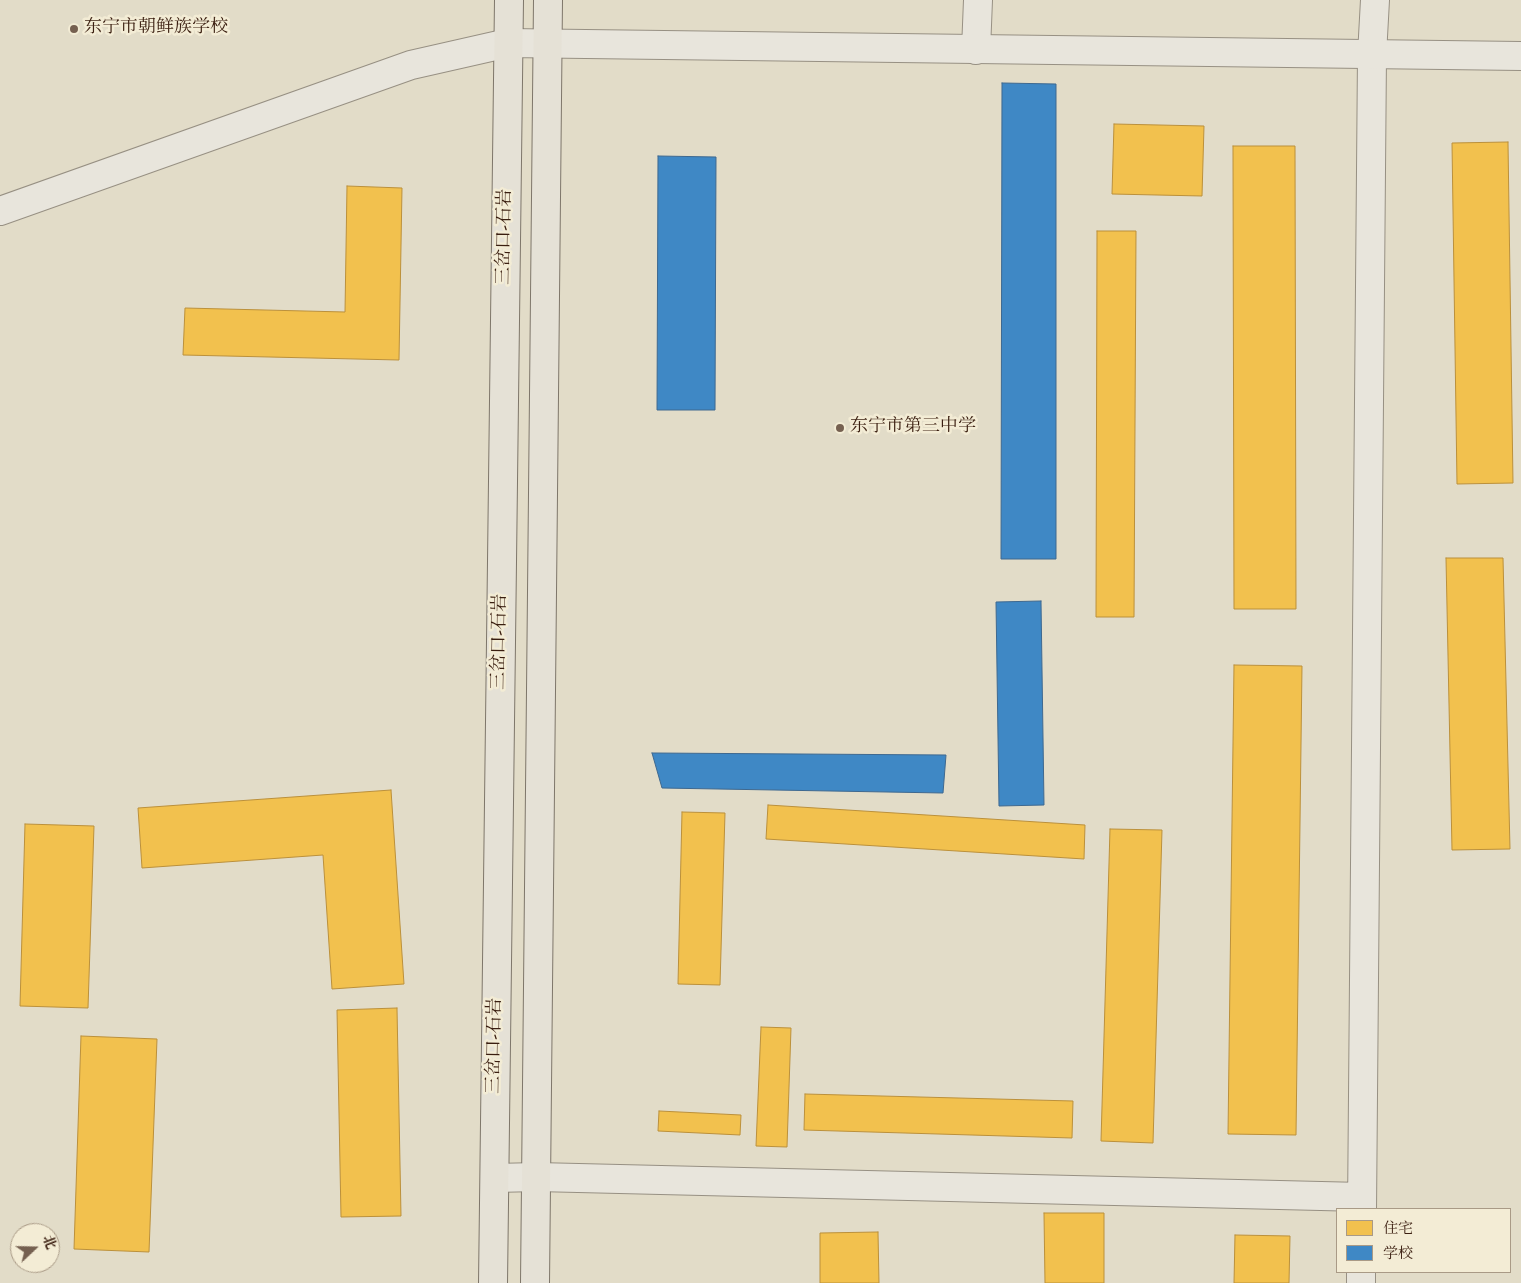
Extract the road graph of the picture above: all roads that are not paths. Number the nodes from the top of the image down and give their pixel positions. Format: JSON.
{"nodes":[{"id":1,"x":509,"y":0,"type":"edge"},
{"id":2,"x":548,"y":0,"type":"edge"},
{"id":3,"x":978,"y":0,"type":"edge"},
{"id":4,"x":1375,"y":0,"type":"edge"},
{"id":5,"x":508,"y":43,"type":"junction"},
{"id":6,"x":547,"y":44,"type":"junction"},
{"id":7,"x":976,"y":50,"type":"junction"},
{"id":8,"x":1372,"y":55,"type":"junction"},
{"id":9,"x":1521,"y":56,"type":"edge"},
{"id":10,"x":0,"y":211,"type":"edge"},
{"id":11,"x":538,"y":1177,"type":"junction"},
{"id":12,"x":495,"y":1178,"type":"junction"},
{"id":13,"x":1362,"y":1203,"type":"edge"},
{"id":14,"x":493,"y":1283,"type":"edge"},
{"id":15,"x":535,"y":1283,"type":"edge"}],
"edges":[{"from":1,"to":5,"type":"highway","name":"三岔口-石岩"},
{"from":2,"to":6,"type":"highway"},
{"from":3,"to":7,"type":"street"},
{"from":4,"to":8,"type":"street"},
{"from":5,"to":6,"type":"street"},
{"from":5,"to":10,"type":"street"},
{"from":5,"to":12,"type":"highway","name":"三岔口-石岩"},
{"from":6,"to":7,"type":"street"},
{"from":6,"to":11,"type":"highway"},
{"from":7,"to":8,"type":"street"},
{"from":8,"to":9,"type":"street"},
{"from":8,"to":13,"type":"street"},
{"from":11,"to":12,"type":"street"},
{"from":11,"to":13,"type":"street"},
{"from":11,"to":15,"type":"highway"},
{"from":12,"to":14,"type":"highway","name":"三岔口-石岩"}]}
